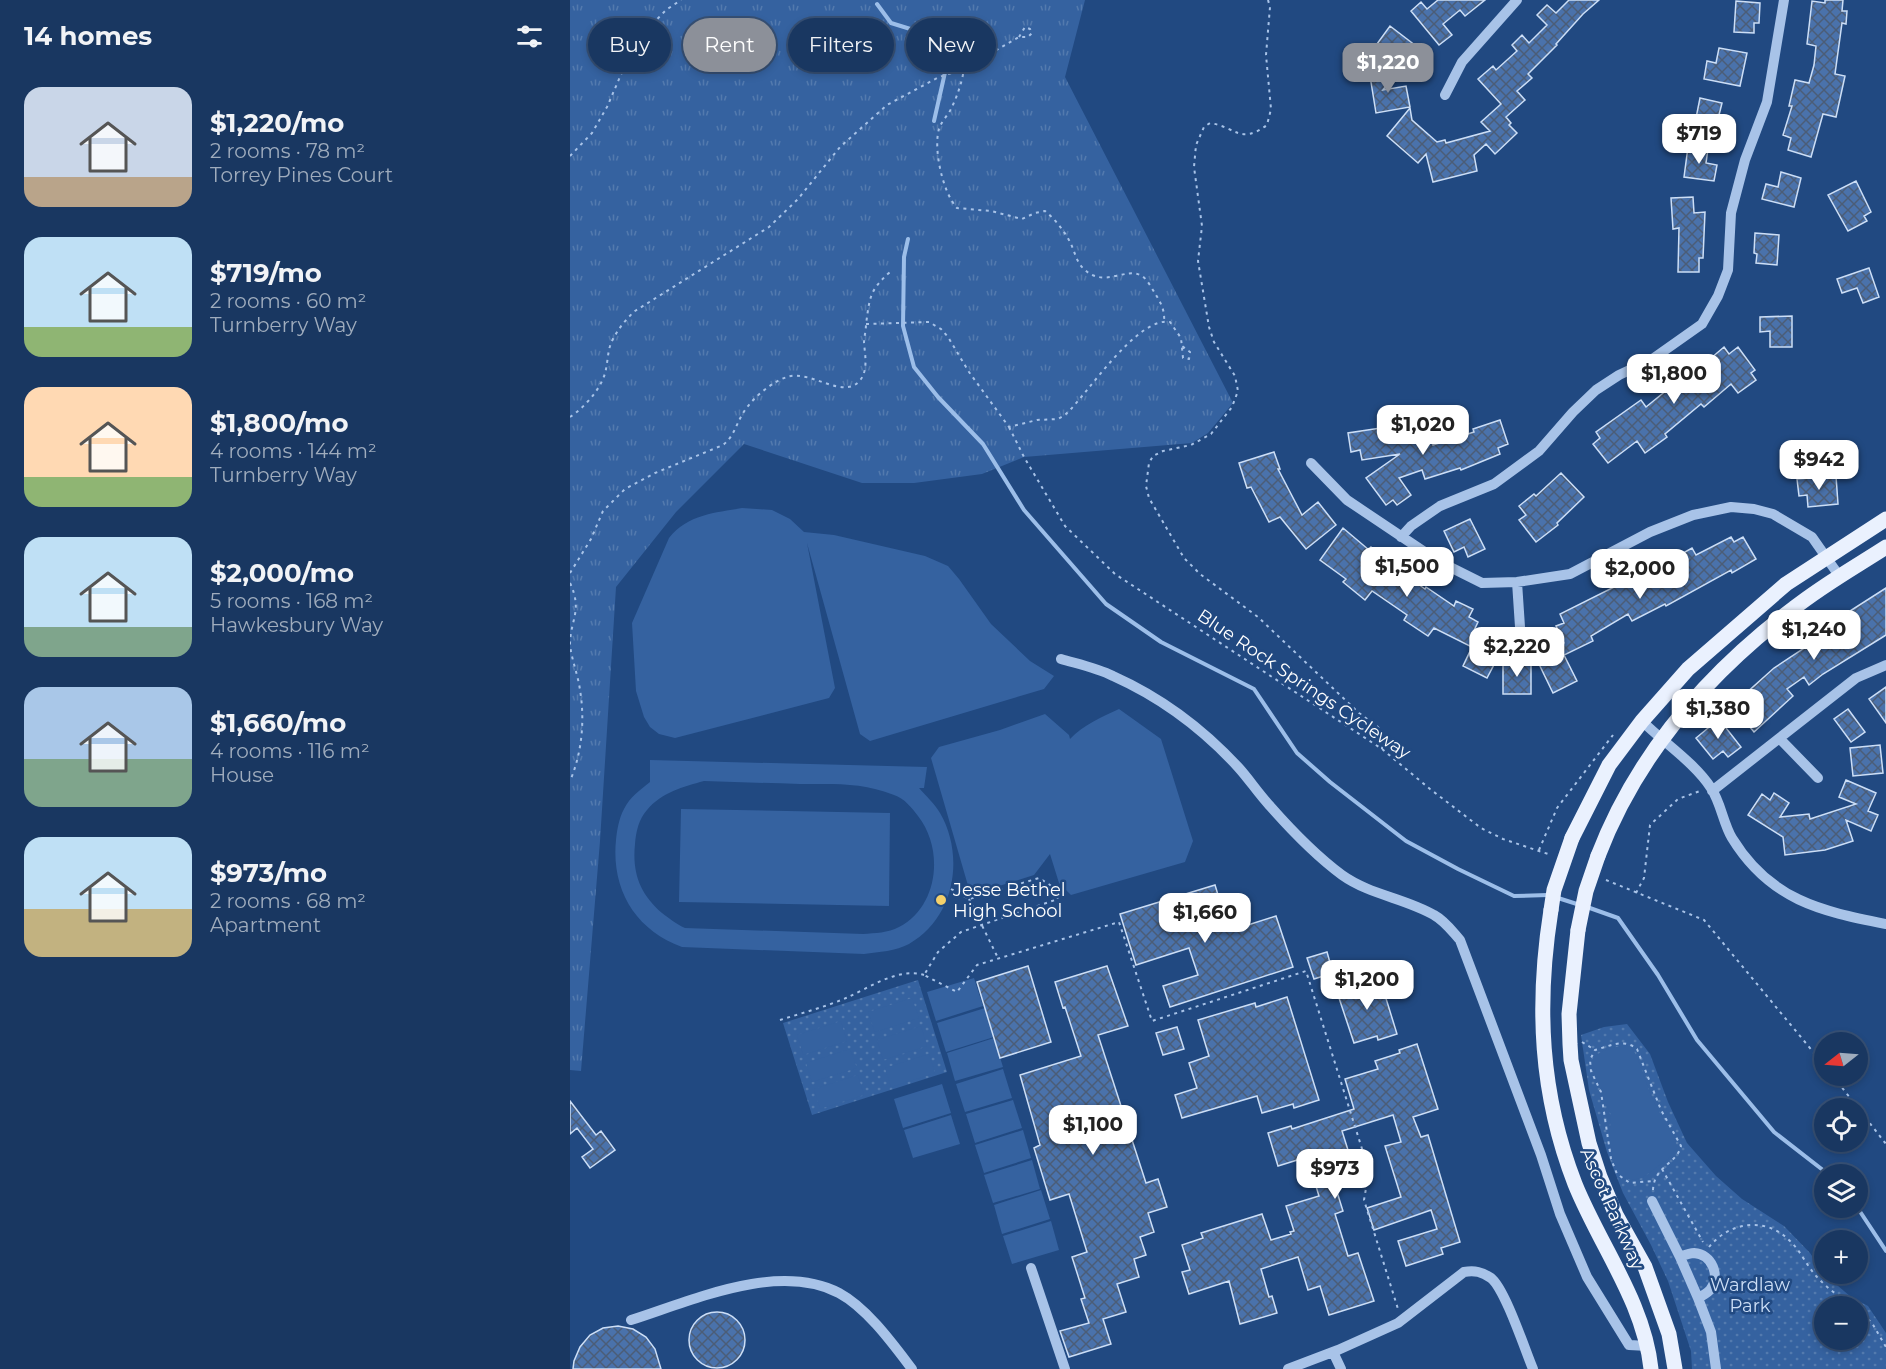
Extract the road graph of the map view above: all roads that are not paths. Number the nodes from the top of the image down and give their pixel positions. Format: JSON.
{"nodes":[{"id":1,"x":1517,"y":0,"type":"edge"},
{"id":2,"x":1784,"y":0,"type":"edge"},
{"id":3,"x":1445,"y":95,"type":"dead end"},
{"id":4,"x":1311,"y":463,"type":"dead end"},
{"id":5,"x":1886,"y":519,"type":"edge"},
{"id":6,"x":1401,"y":537,"type":"junction"},
{"id":7,"x":1886,"y":547,"type":"edge"},
{"id":8,"x":1827,"y":557,"type":"junction"},
{"id":9,"x":1839,"y":577,"type":"junction"},
{"id":10,"x":1517,"y":582,"type":"junction"},
{"id":11,"x":1520,"y":627,"type":"dead end"},
{"id":12,"x":1061,"y":659,"type":"dead end"},
{"id":13,"x":1886,"y":665,"type":"edge"},
{"id":14,"x":1642,"y":721,"type":"junction"},
{"id":15,"x":1661,"y":739,"type":"junction"},
{"id":16,"x":1780,"y":739,"type":"junction"},
{"id":17,"x":1818,"y":778,"type":"dead end"},
{"id":18,"x":1712,"y":790,"type":"junction"},
{"id":19,"x":1886,"y":924,"type":"edge"},
{"id":20,"x":1652,"y":1201,"type":"road end"},
{"id":21,"x":1680,"y":1257,"type":"junction"},
{"id":22,"x":1032,"y":1268,"type":"dead end"},
{"id":23,"x":1698,"y":1298,"type":"junction"},
{"id":24,"x":631,"y":1320,"type":"dead end"},
{"id":25,"x":1648,"y":1346,"type":"junction"},
{"id":26,"x":1333,"y":1352,"type":"junction"},
{"id":27,"x":1305,"y":1366,"type":"edge"},
{"id":28,"x":912,"y":1369,"type":"edge"},
{"id":29,"x":1065,"y":1369,"type":"edge"},
{"id":30,"x":1288,"y":1369,"type":"edge"},
{"id":31,"x":1341,"y":1369,"type":"edge"},
{"id":32,"x":1533,"y":1369,"type":"edge"},
{"id":33,"x":1651,"y":1369,"type":"edge"},
{"id":34,"x":1675,"y":1369,"type":"edge"},
{"id":35,"x":1716,"y":1369,"type":"edge"}],
"edges":[{"from":1,"to":3,"type":"street"},
{"from":2,"to":6,"type":"street"},
{"from":4,"to":6,"type":"street"},
{"from":5,"to":8,"type":"main road","name":"Ascot Parkway"},
{"from":6,"to":10,"type":"street"},
{"from":7,"to":9,"type":"main road","name":"Ascot Parkway"},
{"from":8,"to":9,"type":"street"},
{"from":8,"to":10,"type":"street"},
{"from":8,"to":14,"type":"main road","name":"Ascot Parkway"},
{"from":9,"to":15,"type":"main road","name":"Ascot Parkway"},
{"from":10,"to":11,"type":"street"},
{"from":12,"to":25,"type":"street"},
{"from":13,"to":16,"type":"street"},
{"from":14,"to":15,"type":"street"},
{"from":14,"to":25,"type":"main road","name":"Ascot Parkway","bridge":true},
{"from":15,"to":18,"type":"street"},
{"from":15,"to":34,"type":"main road","name":"Ascot Parkway","bridge":true},
{"from":16,"to":17,"type":"street"},
{"from":16,"to":18,"type":"street"},
{"from":18,"to":19,"type":"street"},
{"from":20,"to":21,"type":"street"},
{"from":21,"to":23,"type":"street"},
{"from":21,"to":23,"type":"street"},
{"from":22,"to":29,"type":"street"},
{"from":23,"to":35,"type":"street"},
{"from":24,"to":28,"type":"street"},
{"from":25,"to":33,"type":"main road","name":"Ascot Parkway"},
{"from":26,"to":27,"type":"street"},
{"from":26,"to":31,"type":"street"},
{"from":26,"to":32,"type":"street"},
{"from":27,"to":30,"type":"street"}]}
